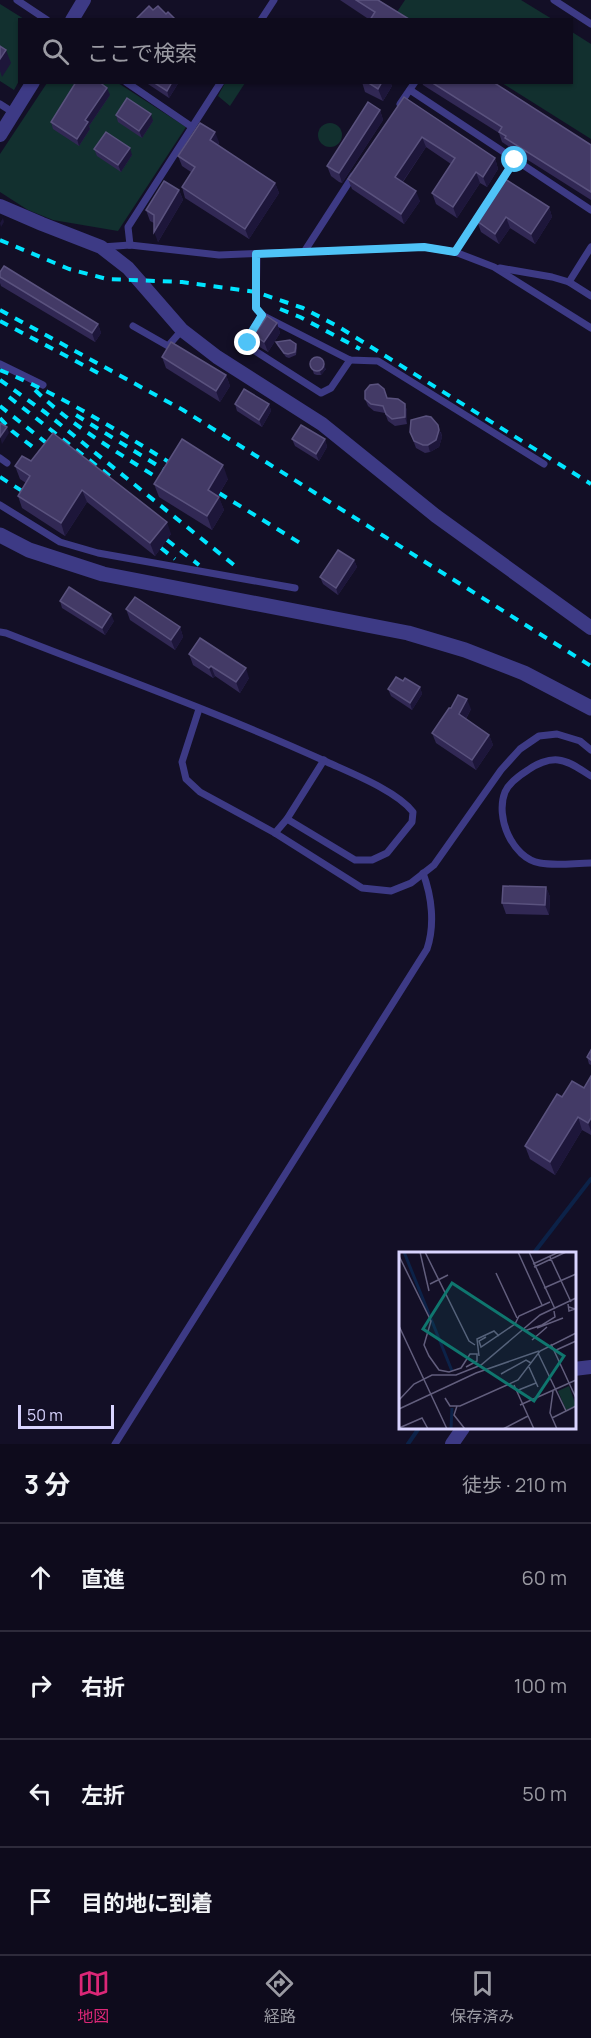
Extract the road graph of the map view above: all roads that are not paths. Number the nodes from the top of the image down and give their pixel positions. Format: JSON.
{"nodes":[{"id":1,"x":17,"y":0,"type":"edge"},
{"id":2,"x":84,"y":0,"type":"edge"},
{"id":3,"x":274,"y":0,"type":"edge"},
{"id":4,"x":554,"y":0,"type":"edge"},
{"id":5,"x":44,"y":18,"type":"edge"},
{"id":6,"x":73,"y":18,"type":"edge"},
{"id":7,"x":262,"y":18,"type":"edge"},
{"id":8,"x":591,"y":24,"type":"edge"},
{"id":9,"x":32,"y":84,"type":"edge"},
{"id":10,"x":129,"y":84,"type":"edge"},
{"id":11,"x":220,"y":84,"type":"edge"},
{"id":12,"x":414,"y":84,"type":"edge"},
{"id":13,"x":410,"y":90,"type":"junction"},
{"id":14,"x":0,"y":104,"type":"edge"},
{"id":15,"x":397,"y":109,"type":"edge"},
{"id":16,"x":14,"y":113,"type":"junction"},
{"id":17,"x":192,"y":127,"type":"junction"},
{"id":18,"x":0,"y":135,"type":"edge"},
{"id":19,"x":515,"y":160,"type":"junction"},
{"id":20,"x":360,"y":166,"type":"edge"},
{"id":21,"x":0,"y":206,"type":"edge"},
{"id":22,"x":591,"y":210,"type":"edge"},
{"id":23,"x":129,"y":246,"type":"junction"},
{"id":24,"x":101,"y":247,"type":"junction"},
{"id":25,"x":591,"y":247,"type":"edge"},
{"id":26,"x":304,"y":252,"type":"junction"},
{"id":27,"x":455,"y":252,"type":"junction"},
{"id":28,"x":256,"y":254,"type":"junction"},
{"id":29,"x":494,"y":267,"type":"junction"},
{"id":30,"x":569,"y":282,"type":"junction"},
{"id":31,"x":590,"y":293,"type":"edge"},
{"id":32,"x":262,"y":315,"type":"junction"},
{"id":33,"x":133,"y":326,"type":"dead end"},
{"id":34,"x":591,"y":328,"type":"edge"},
{"id":35,"x":182,"y":330,"type":"junction"},
{"id":36,"x":350,"y":360,"type":"junction"},
{"id":37,"x":0,"y":364,"type":"edge"},
{"id":38,"x":43,"y":385,"type":"dead end"},
{"id":39,"x":544,"y":464,"type":"dead end"},
{"id":40,"x":0,"y":505,"type":"edge"},
{"id":41,"x":0,"y":535,"type":"edge"},
{"id":42,"x":295,"y":588,"type":"dead end"},
{"id":43,"x":591,"y":628,"type":"edge"},
{"id":44,"x":0,"y":632,"type":"edge"},
{"id":45,"x":591,"y":708,"type":"edge"},
{"id":46,"x":199,"y":709,"type":"junction"},
{"id":47,"x":591,"y":750,"type":"edge"},
{"id":48,"x":324,"y":760,"type":"junction"},
{"id":49,"x":591,"y":776,"type":"edge"},
{"id":50,"x":287,"y":819,"type":"junction"},
{"id":51,"x":274,"y":833,"type":"junction"},
{"id":52,"x":591,"y":863,"type":"edge"},
{"id":53,"x":423,"y":873,"type":"junction"},
{"id":54,"x":591,"y":1367,"type":"edge"},
{"id":55,"x":576,"y":1369,"type":"edge"},
{"id":56,"x":462,"y":1429,"type":"edge"},
{"id":57,"x":115,"y":1444,"type":"edge"},
{"id":58,"x":452,"y":1444,"type":"edge"}],
"edges":[{"from":1,"to":5,"type":"lane"},
{"from":2,"to":6,"type":"street"},
{"from":3,"to":7,"type":"lane"},
{"from":4,"to":8,"type":"lane"},
{"from":9,"to":16,"type":"street"},
{"from":10,"to":17,"type":"lane"},
{"from":11,"to":17,"type":"lane"},
{"from":12,"to":13,"type":"lane"},
{"from":13,"to":15,"type":"lane"},
{"from":13,"to":19,"type":"lane"},
{"from":14,"to":16,"type":"lane"},
{"from":16,"to":18,"type":"street"},
{"from":17,"to":23,"type":"lane"},
{"from":19,"to":22,"type":"lane"},
{"from":19,"to":27,"type":"lane"},
{"from":20,"to":26,"type":"lane"},
{"from":21,"to":24,"type":"street"},
{"from":23,"to":24,"type":"lane"},
{"from":23,"to":28,"type":"lane"},
{"from":24,"to":35,"type":"street"},
{"from":25,"to":30,"type":"lane"},
{"from":26,"to":27,"type":"lane"},
{"from":26,"to":28,"type":"lane"},
{"from":27,"to":29,"type":"lane"},
{"from":28,"to":32,"type":"lane"},
{"from":29,"to":30,"type":"lane"},
{"from":29,"to":34,"type":"lane"},
{"from":30,"to":31,"type":"lane"},
{"from":32,"to":36,"type":"lane"},
{"from":32,"to":36,"type":"lane"},
{"from":33,"to":35,"type":"lane"},
{"from":35,"to":43,"type":"street"},
{"from":36,"to":39,"type":"lane"},
{"from":37,"to":38,"type":"lane"},
{"from":40,"to":42,"type":"lane"},
{"from":41,"to":45,"type":"street"},
{"from":44,"to":46,"type":"lane"},
{"from":46,"to":48,"type":"lane"},
{"from":46,"to":51,"type":"lane"},
{"from":47,"to":53,"type":"lane"},
{"from":48,"to":50,"type":"lane"},
{"from":48,"to":50,"type":"lane"},
{"from":49,"to":52,"type":"lane"},
{"from":50,"to":51,"type":"lane"},
{"from":51,"to":53,"type":"lane"},
{"from":53,"to":57,"type":"lane"},
{"from":54,"to":55,"type":"street"},
{"from":56,"to":58,"type":"street"}]}
